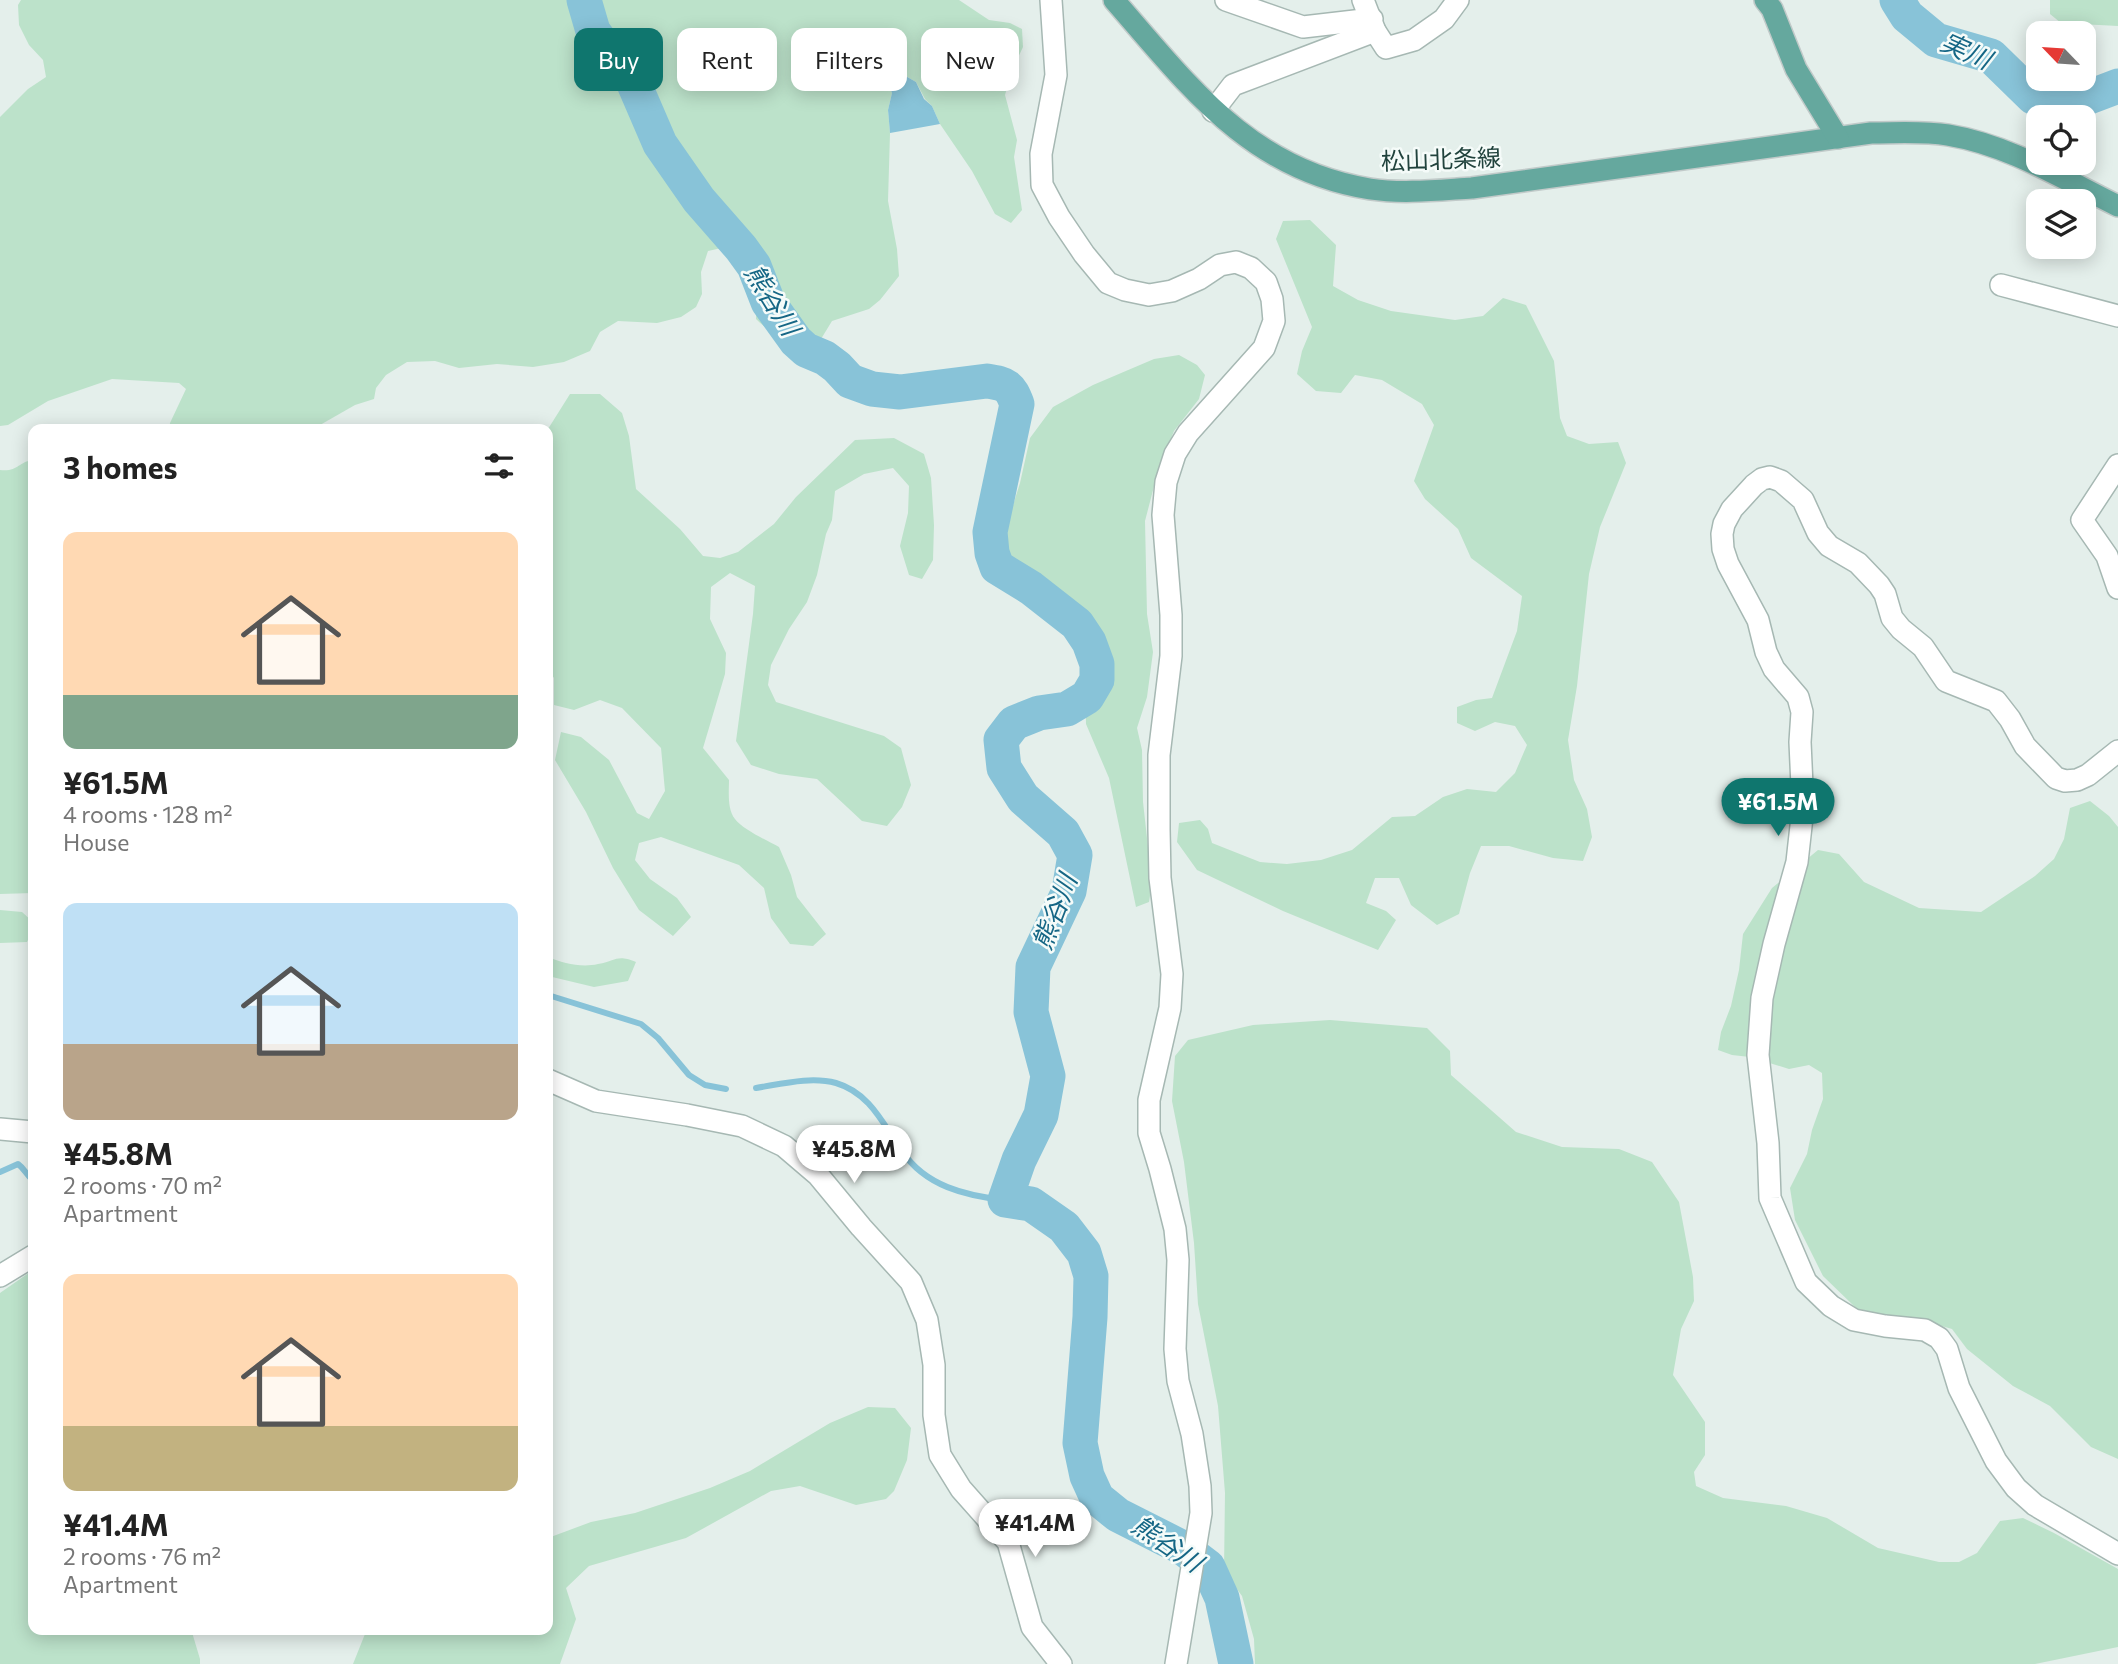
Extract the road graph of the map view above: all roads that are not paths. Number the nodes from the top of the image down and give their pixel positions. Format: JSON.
{"nodes":[{"id":1,"x":1051,"y":0,"type":"edge"},
{"id":2,"x":1114,"y":0,"type":"edge"},
{"id":3,"x":1226,"y":0,"type":"edge"},
{"id":4,"x":1458,"y":0,"type":"edge"},
{"id":5,"x":1765,"y":0,"type":"edge"},
{"id":6,"x":1370,"y":17,"type":"edge"},
{"id":7,"x":1213,"y":111,"type":"junction"},
{"id":8,"x":1838,"y":138,"type":"junction"},
{"id":9,"x":2118,"y":206,"type":"edge"},
{"id":10,"x":2001,"y":285,"type":"dead end"},
{"id":11,"x":2118,"y":316,"type":"edge"},
{"id":12,"x":2118,"y":465,"type":"edge"},
{"id":13,"x":2118,"y":588,"type":"edge"},
{"id":14,"x":2118,"y":751,"type":"edge"},
{"id":15,"x":553,"y":1082,"type":"edge"},
{"id":16,"x":0,"y":1129,"type":"edge"},
{"id":17,"x":28,"y":1132,"type":"edge"},
{"id":18,"x":28,"y":1259,"type":"edge"},
{"id":19,"x":0,"y":1276,"type":"edge"},
{"id":20,"x":2118,"y":1554,"type":"edge"},
{"id":21,"x":1060,"y":1664,"type":"edge"},
{"id":22,"x":1176,"y":1664,"type":"edge"}],
"edges":[{"from":1,"to":22,"type":"street"},
{"from":2,"to":7,"type":"main road","name":"松山北条線"},
{"from":3,"to":6,"type":"street"},
{"from":4,"to":6,"type":"street"},
{"from":5,"to":8,"type":"main road"},
{"from":6,"to":7,"type":"street"},
{"from":7,"to":8,"type":"main road","name":"松山北条線"},
{"from":8,"to":9,"type":"main road","name":"松山北条線"},
{"from":10,"to":11,"type":"street"},
{"from":12,"to":13,"type":"street"},
{"from":14,"to":20,"type":"street"},
{"from":15,"to":21,"type":"street"},
{"from":16,"to":17,"type":"street"},
{"from":18,"to":19,"type":"street"}]}
